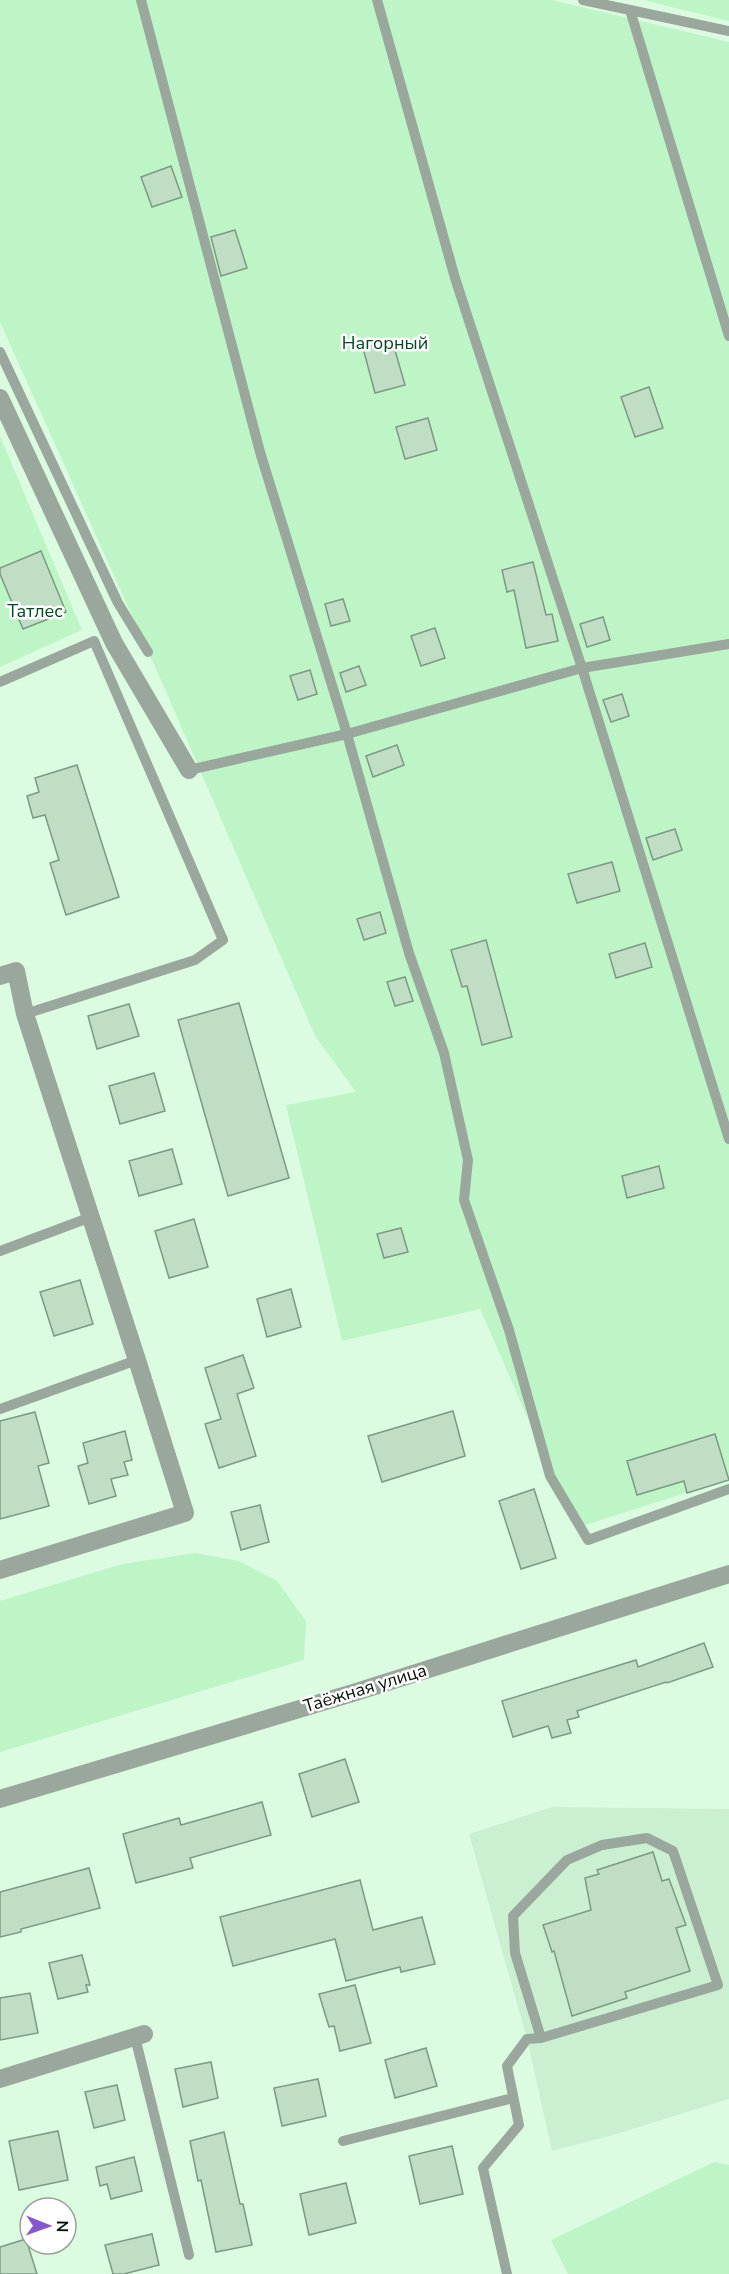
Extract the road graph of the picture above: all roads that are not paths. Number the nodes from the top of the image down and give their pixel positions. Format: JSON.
{"nodes":[{"id":1,"x":141,"y":0,"type":"edge"},
{"id":2,"x":377,"y":0,"type":"edge"},
{"id":3,"x":583,"y":0,"type":"edge"},
{"id":4,"x":630,"y":10,"type":"junction"},
{"id":5,"x":729,"y":31,"type":"edge"},
{"id":6,"x":729,"y":336,"type":"edge"},
{"id":7,"x":0,"y":352,"type":"edge"},
{"id":8,"x":0,"y":398,"type":"edge"},
{"id":9,"x":4,"y":418,"type":"edge"},
{"id":10,"x":729,"y":644,"type":"edge"},
{"id":11,"x":148,"y":651,"type":"dead end"},
{"id":12,"x":582,"y":668,"type":"junction"},
{"id":13,"x":0,"y":682,"type":"edge"},
{"id":14,"x":347,"y":734,"type":"junction"},
{"id":15,"x":189,"y":770,"type":"joint"},
{"id":16,"x":8,"y":973,"type":"edge"},
{"id":17,"x":25,"y":1014,"type":"junction"},
{"id":18,"x":729,"y":1139,"type":"edge"},
{"id":19,"x":92,"y":1217,"type":"junction"},
{"id":20,"x":0,"y":1251,"type":"edge"},
{"id":21,"x":138,"y":1360,"type":"junction"},
{"id":22,"x":0,"y":1408,"type":"edge"},
{"id":23,"x":729,"y":1489,"type":"edge"},
{"id":24,"x":0,"y":1570,"type":"edge"},
{"id":25,"x":729,"y":1574,"type":"edge"},
{"id":26,"x":0,"y":1799,"type":"edge"},
{"id":27,"x":139,"y":2035,"type":"joint"},
{"id":28,"x":542,"y":2038,"type":"junction"},
{"id":29,"x":0,"y":2079,"type":"edge"},
{"id":30,"x":513,"y":2098,"type":"junction"},
{"id":31,"x":343,"y":2141,"type":"dead end"},
{"id":32,"x":189,"y":2255,"type":"dead end"},
{"id":33,"x":507,"y":2274,"type":"edge"}],
"edges":[{"from":1,"to":14,"type":"lane"},
{"from":2,"to":12,"type":"lane"},
{"from":3,"to":4,"type":"lane"},
{"from":4,"to":5,"type":"lane"},
{"from":4,"to":6,"type":"lane"},
{"from":7,"to":11,"type":"lane"},
{"from":8,"to":9,"type":"street"},
{"from":9,"to":15,"type":"street"},
{"from":10,"to":12,"type":"lane"},
{"from":12,"to":14,"type":"lane"},
{"from":12,"to":18,"type":"lane"},
{"from":13,"to":17,"type":"lane"},
{"from":14,"to":15,"type":"lane"},
{"from":14,"to":23,"type":"lane"},
{"from":16,"to":17,"type":"street"},
{"from":17,"to":19,"type":"street"},
{"from":19,"to":20,"type":"lane"},
{"from":19,"to":21,"type":"street"},
{"from":21,"to":22,"type":"lane"},
{"from":21,"to":24,"type":"street"},
{"from":25,"to":26,"type":"street","name":"Таёжная улица"},
{"from":27,"to":29,"type":"street"},
{"from":27,"to":32,"type":"lane"},
{"from":28,"to":28,"type":"lane"},
{"from":28,"to":30,"type":"lane"},
{"from":30,"to":31,"type":"lane"},
{"from":30,"to":33,"type":"lane"}]}
